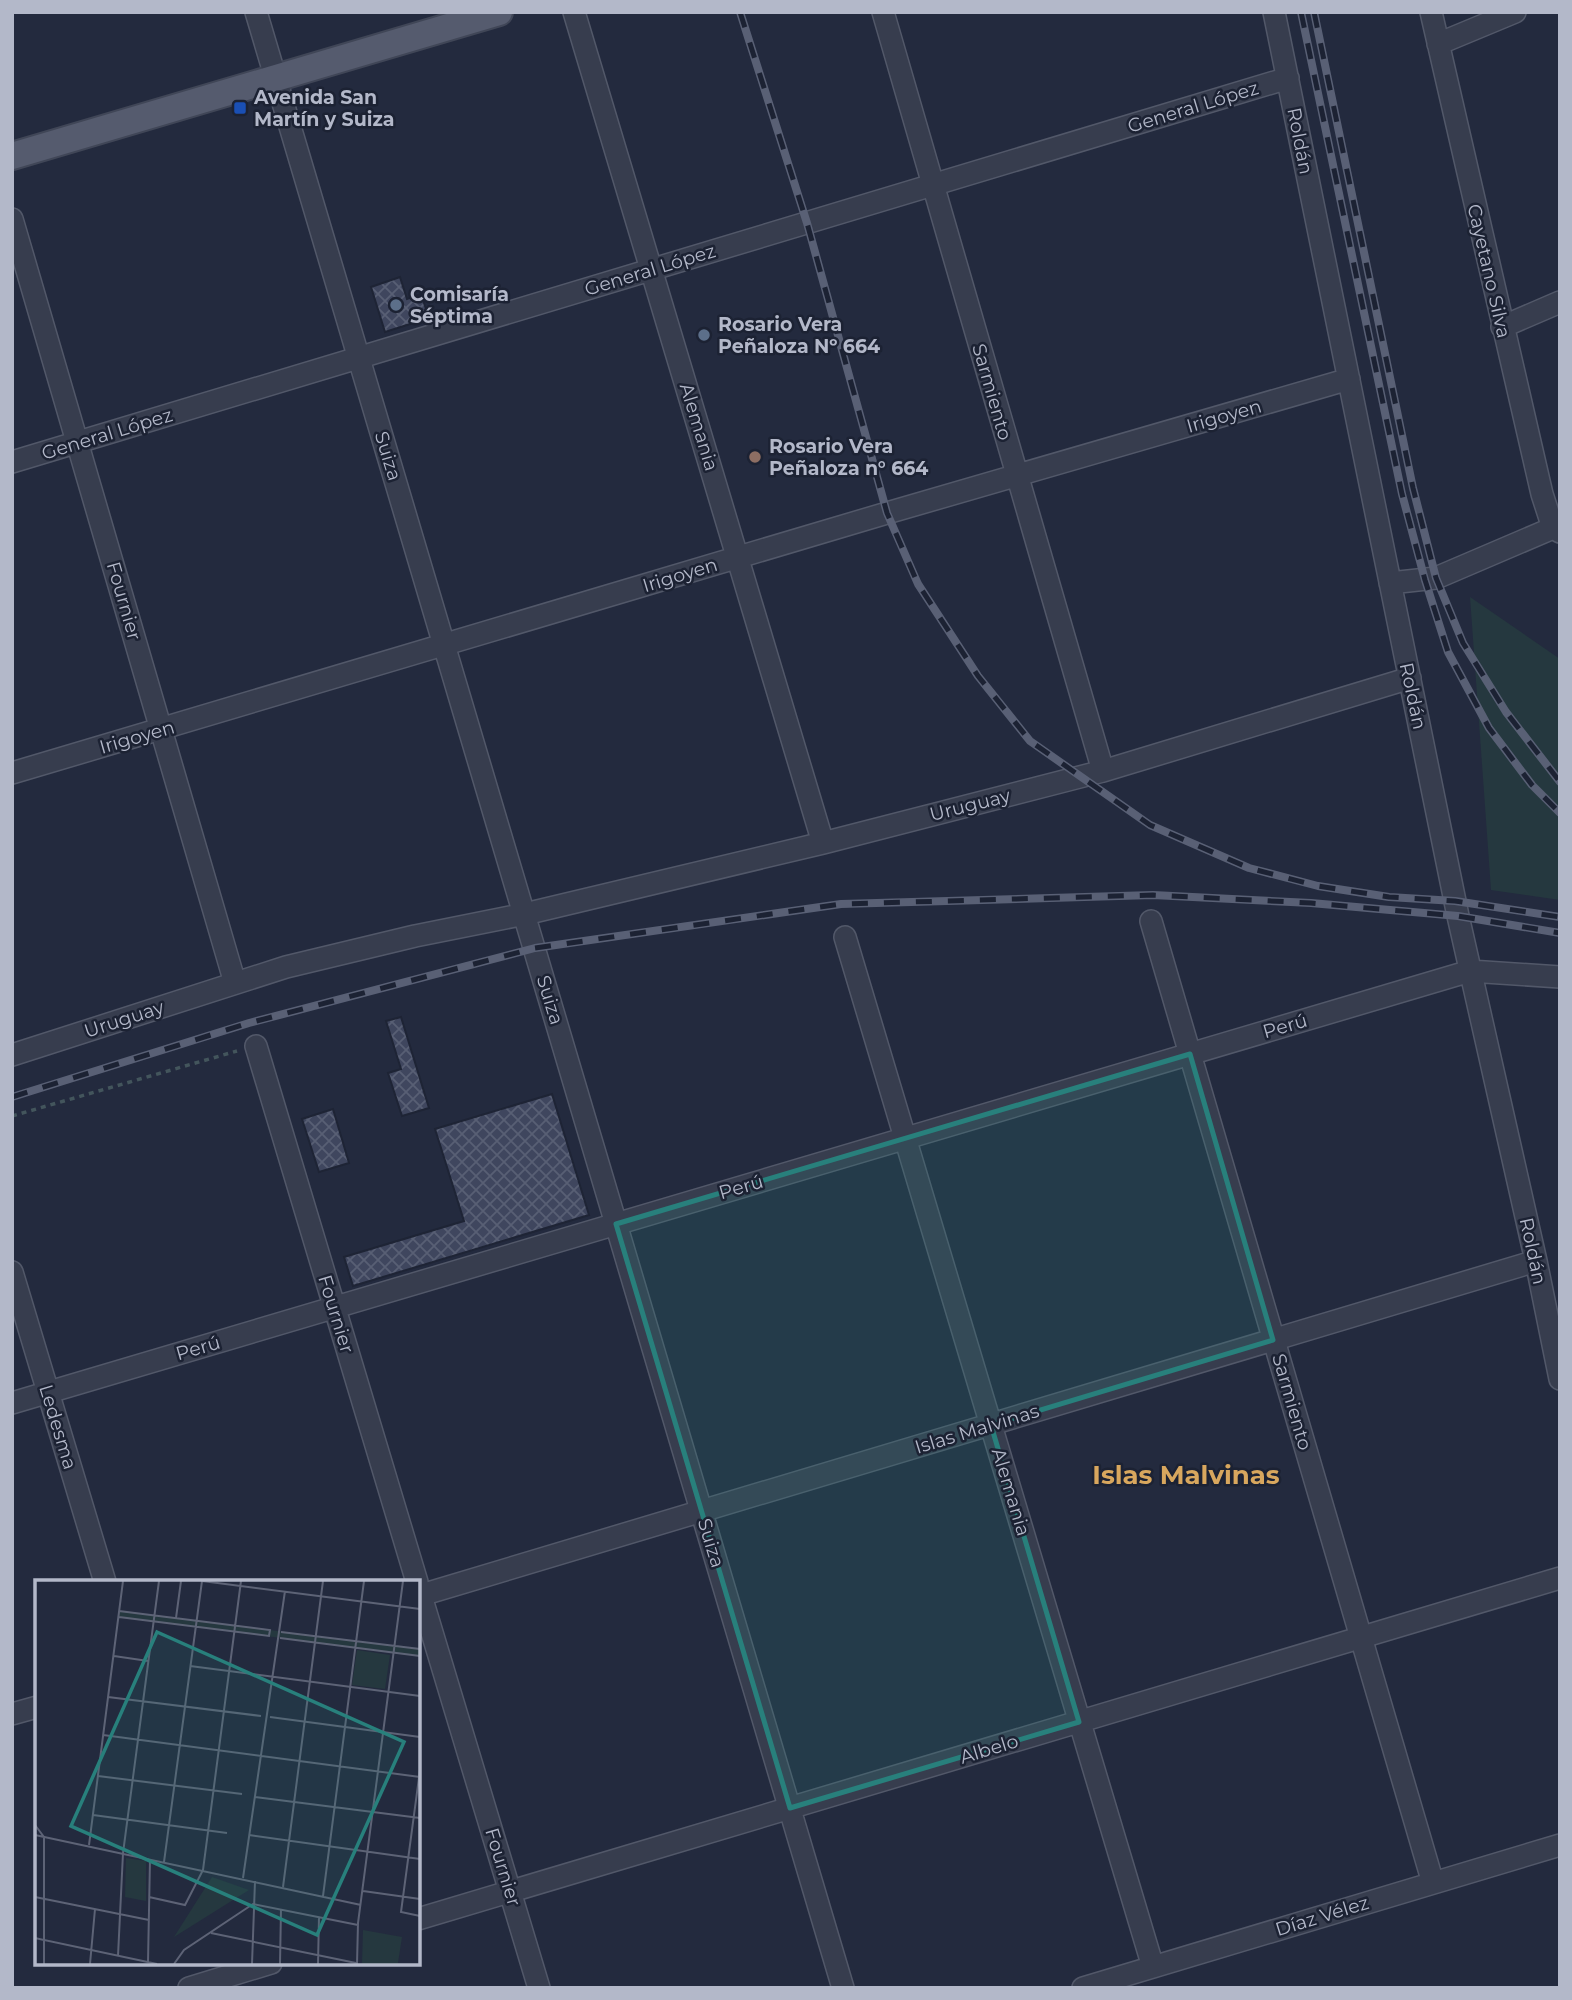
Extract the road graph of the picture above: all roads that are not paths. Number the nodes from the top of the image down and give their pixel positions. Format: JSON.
{"nodes":[{"id":1,"x":256,"y":12,"type":"edge"},
{"id":2,"x":499,"y":12,"type":"edge"},
{"id":3,"x":574,"y":12,"type":"edge"},
{"id":4,"x":883,"y":12,"type":"edge"},
{"id":5,"x":1274,"y":12,"type":"edge"},
{"id":6,"x":1431,"y":12,"type":"edge"},
{"id":7,"x":1515,"y":12,"type":"edge"},
{"id":8,"x":1438,"y":44,"type":"junction"},
{"id":9,"x":276,"y":78,"type":"junction"},
{"id":10,"x":1287,"y":78,"type":"junction"},
{"id":11,"x":12,"y":156,"type":"edge"},
{"id":12,"x":932,"y":186,"type":"junction"},
{"id":13,"x":12,"y":219,"type":"edge"},
{"id":14,"x":651,"y":270,"type":"junction"},
{"id":15,"x":1560,"y":302,"type":"edge"},
{"id":16,"x":1502,"y":327,"type":"junction"},
{"id":17,"x":359,"y":358,"type":"junction"},
{"id":18,"x":1349,"y":379,"type":"junction"},
{"id":19,"x":77,"y":442,"type":"junction"},
{"id":20,"x":12,"y":462,"type":"edge"},
{"id":21,"x":1016,"y":477,"type":"junction"},
{"id":22,"x":1558,"y":529,"type":"edge"},
{"id":23,"x":738,"y":558,"type":"junction"},
{"id":24,"x":1390,"y":583,"type":"junction"},
{"id":25,"x":444,"y":645,"type":"junction"},
{"id":26,"x":1410,"y":678,"type":"junction"},
{"id":27,"x":162,"y":730,"type":"junction"},
{"id":28,"x":1103,"y":771,"type":"junction"},
{"id":29,"x":12,"y":774,"type":"edge"},
{"id":30,"x":823,"y":843,"type":"junction"},
{"id":31,"x":525,"y":914,"type":"junction"},
{"id":32,"x":1151,"y":921,"type":"dead end"},
{"id":33,"x":845,"y":937,"type":"dead end"},
{"id":34,"x":1470,"y":971,"type":"junction"},
{"id":35,"x":1560,"y":977,"type":"edge"},
{"id":36,"x":235,"y":983,"type":"junction"},
{"id":37,"x":256,"y":1046,"type":"road end"},
{"id":38,"x":1190,"y":1054,"type":"junction"},
{"id":39,"x":12,"y":1055,"type":"edge"},
{"id":40,"x":905,"y":1139,"type":"junction"},
{"id":41,"x":617,"y":1224,"type":"junction"},
{"id":42,"x":1536,"y":1261,"type":"junction"},
{"id":43,"x":12,"y":1272,"type":"edge"},
{"id":44,"x":334,"y":1307,"type":"junction"},
{"id":45,"x":1273,"y":1340,"type":"junction"},
{"id":46,"x":1559,"y":1369,"type":"edge"},
{"id":47,"x":48,"y":1392,"type":"junction"},
{"id":48,"x":12,"y":1403,"type":"edge"},
{"id":49,"x":990,"y":1425,"type":"junction"},
{"id":50,"x":702,"y":1511,"type":"junction"},
{"id":51,"x":1560,"y":1578,"type":"edge"},
{"id":52,"x":104,"y":1580,"type":"edge"},
{"id":53,"x":416,"y":1580,"type":"edge"},
{"id":54,"x":420,"y":1590,"type":"edge"},
{"id":55,"x":420,"y":1593,"type":"edge"},
{"id":56,"x":1361,"y":1638,"type":"junction"},
{"id":57,"x":35,"y":1708,"type":"edge"},
{"id":58,"x":12,"y":1714,"type":"edge"},
{"id":59,"x":1079,"y":1722,"type":"junction"},
{"id":60,"x":790,"y":1808,"type":"junction"},
{"id":61,"x":1560,"y":1845,"type":"edge"},
{"id":62,"x":1433,"y":1883,"type":"junction"},
{"id":63,"x":510,"y":1892,"type":"junction"},
{"id":64,"x":420,"y":1918,"type":"edge"},
{"id":65,"x":266,"y":1965,"type":"edge"},
{"id":66,"x":1153,"y":1967,"type":"junction"},
{"id":67,"x":225,"y":1983,"type":"edge"},
{"id":68,"x":189,"y":1988,"type":"edge"},
{"id":69,"x":539,"y":1988,"type":"edge"},
{"id":70,"x":843,"y":1988,"type":"edge"},
{"id":71,"x":1083,"y":1988,"type":"edge"}],
"edges":[{"from":1,"to":9,"type":"street","name":"Suiza"},
{"from":2,"to":9,"type":"main road"},
{"from":3,"to":14,"type":"street","name":"Alemania"},
{"from":4,"to":12,"type":"street","name":"Sarmiento"},
{"from":5,"to":10,"type":"street","name":"Roldán"},
{"from":6,"to":8,"type":"street","name":"Cayetano Silva"},
{"from":7,"to":8,"type":"street"},
{"from":8,"to":16,"type":"street","name":"Cayetano Silva"},
{"from":9,"to":11,"type":"main road"},
{"from":9,"to":17,"type":"street","name":"Suiza"},
{"from":10,"to":12,"type":"street","name":"General López"},
{"from":10,"to":18,"type":"street","name":"Roldán"},
{"from":12,"to":14,"type":"street","name":"General López"},
{"from":12,"to":21,"type":"street","name":"Sarmiento"},
{"from":13,"to":19,"type":"street","name":"Fournier"},
{"from":14,"to":17,"type":"street","name":"General López"},
{"from":14,"to":23,"type":"street","name":"Alemania"},
{"from":15,"to":16,"type":"street"},
{"from":16,"to":22,"type":"street","name":"Cayetano Silva"},
{"from":17,"to":19,"type":"street","name":"General López"},
{"from":17,"to":25,"type":"street","name":"Suiza"},
{"from":18,"to":21,"type":"street","name":"Irigoyen"},
{"from":18,"to":24,"type":"street","name":"Roldán"},
{"from":19,"to":20,"type":"street","name":"General López"},
{"from":19,"to":27,"type":"street","name":"Fournier"},
{"from":21,"to":23,"type":"street","name":"Irigoyen"},
{"from":21,"to":28,"type":"street","name":"Sarmiento"},
{"from":22,"to":24,"type":"street"},
{"from":23,"to":25,"type":"street","name":"Irigoyen"},
{"from":23,"to":30,"type":"street","name":"Alemania"},
{"from":24,"to":26,"type":"street","name":"Roldán"},
{"from":25,"to":27,"type":"street","name":"Irigoyen"},
{"from":25,"to":31,"type":"street","name":"Suiza"},
{"from":26,"to":28,"type":"street","name":"Uruguay"},
{"from":26,"to":34,"type":"street","name":"Roldán"},
{"from":27,"to":29,"type":"street","name":"Irigoyen"},
{"from":27,"to":36,"type":"street","name":"Fournier"},
{"from":28,"to":30,"type":"street","name":"Uruguay"},
{"from":30,"to":31,"type":"street","name":"Uruguay"},
{"from":31,"to":36,"type":"street","name":"Uruguay"},
{"from":31,"to":41,"type":"street","name":"Suiza"},
{"from":32,"to":38,"type":"street","name":"Sarmiento"},
{"from":33,"to":40,"type":"street","name":"Alemania"},
{"from":34,"to":35,"type":"street"},
{"from":34,"to":38,"type":"street","name":"Perú"},
{"from":34,"to":42,"type":"street","name":"Roldán"},
{"from":36,"to":39,"type":"street","name":"Uruguay"},
{"from":37,"to":44,"type":"street","name":"Fournier"},
{"from":38,"to":40,"type":"street","name":"Perú"},
{"from":38,"to":45,"type":"street","name":"Sarmiento"},
{"from":40,"to":41,"type":"street","name":"Perú"},
{"from":40,"to":49,"type":"street","name":"Alemania"},
{"from":41,"to":44,"type":"street","name":"Perú"},
{"from":41,"to":50,"type":"street","name":"Suiza"},
{"from":42,"to":45,"type":"street","name":"Islas Malvinas"},
{"from":42,"to":46,"type":"street","name":"Roldán"},
{"from":43,"to":47,"type":"street","name":"Ledesma"},
{"from":44,"to":47,"type":"street","name":"Perú"},
{"from":44,"to":53,"type":"street","name":"Fournier"},
{"from":45,"to":49,"type":"street","name":"Islas Malvinas"},
{"from":45,"to":56,"type":"street","name":"Sarmiento"},
{"from":47,"to":48,"type":"street","name":"Perú"},
{"from":47,"to":52,"type":"street","name":"Ledesma"},
{"from":49,"to":50,"type":"street","name":"Islas Malvinas"},
{"from":49,"to":59,"type":"street","name":"Alemania"},
{"from":50,"to":54,"type":"street","name":"Islas Malvinas"},
{"from":50,"to":60,"type":"street","name":"Suiza"},
{"from":51,"to":56,"type":"street","name":"Albelo"},
{"from":55,"to":63,"type":"street","name":"Fournier"},
{"from":56,"to":59,"type":"street","name":"Albelo"},
{"from":56,"to":62,"type":"street","name":"Sarmiento"},
{"from":57,"to":58,"type":"street"},
{"from":59,"to":60,"type":"street","name":"Albelo"},
{"from":59,"to":66,"type":"street","name":"Alemania"},
{"from":60,"to":63,"type":"street","name":"Albelo"},
{"from":60,"to":70,"type":"street","name":"Suiza"},
{"from":61,"to":62,"type":"street","name":"Díaz Vélez"},
{"from":62,"to":66,"type":"street","name":"Díaz Vélez"},
{"from":63,"to":64,"type":"street","name":"Albelo"},
{"from":63,"to":69,"type":"street","name":"Fournier"},
{"from":65,"to":67,"type":"street"},
{"from":66,"to":71,"type":"street","name":"Díaz Vélez"},
{"from":67,"to":68,"type":"street"}]}
